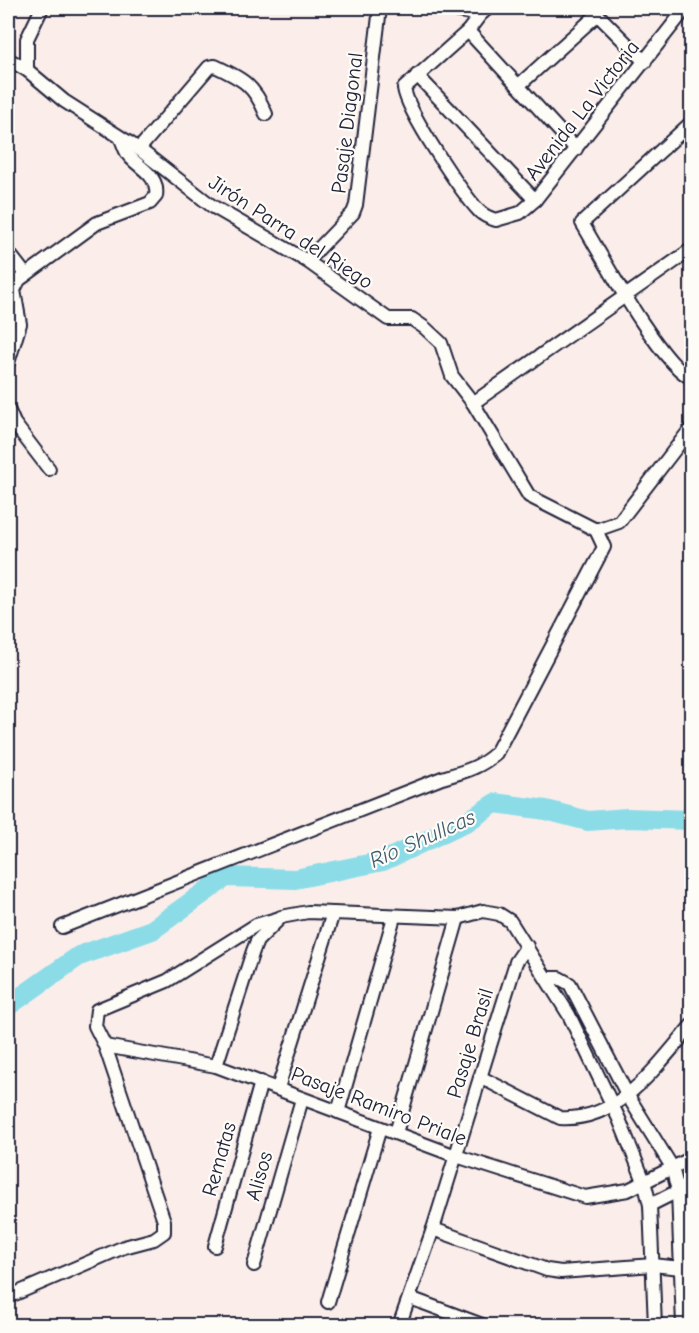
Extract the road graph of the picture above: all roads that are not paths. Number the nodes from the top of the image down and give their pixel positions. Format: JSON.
{"nodes":[{"id":1,"x":42,"y":8,"type":"edge"},
{"id":2,"x":380,"y":8,"type":"edge"},
{"id":3,"x":444,"y":8,"type":"edge"},
{"id":4,"x":686,"y":8,"type":"edge"},
{"id":5,"x":484,"y":11,"type":"edge"},
{"id":6,"x":594,"y":11,"type":"edge"},
{"id":7,"x":468,"y":31,"type":"junction"},
{"id":8,"x":8,"y":59,"type":"edge"},
{"id":9,"x":645,"y":63,"type":"junction"},
{"id":10,"x":27,"y":70,"type":"junction"},
{"id":11,"x":417,"y":75,"type":"junction"},
{"id":12,"x":518,"y":86,"type":"junction"},
{"id":13,"x":266,"y":114,"type":"dead end"},
{"id":14,"x":692,"y":122,"type":"edge"},
{"id":15,"x":121,"y":139,"type":"junction"},
{"id":16,"x":139,"y":149,"type":"junction"},
{"id":17,"x":576,"y":149,"type":"junction"},
{"id":18,"x":535,"y":200,"type":"junction"},
{"id":19,"x":692,"y":249,"type":"edge"},
{"id":20,"x":8,"y":252,"type":"edge"},
{"id":21,"x":307,"y":261,"type":"junction"},
{"id":22,"x":25,"y":274,"type":"junction"},
{"id":23,"x":625,"y":295,"type":"junction"},
{"id":24,"x":8,"y":363,"type":"edge"},
{"id":25,"x":692,"y":378,"type":"edge"},
{"id":26,"x":473,"y":403,"type":"junction"},
{"id":27,"x":8,"y":409,"type":"edge"},
{"id":28,"x":692,"y":427,"type":"edge"},
{"id":29,"x":49,"y":469,"type":"dead end"},
{"id":30,"x":619,"y":522,"type":"junction"},
{"id":31,"x":596,"y":530,"type":"junction"},
{"id":32,"x":604,"y":547,"type":"junction"},
{"id":33,"x":333,"y":913,"type":"junction"},
{"id":34,"x":394,"y":916,"type":"junction"},
{"id":35,"x":281,"y":917,"type":"junction"},
{"id":36,"x":458,"y":918,"type":"junction"},
{"id":37,"x":62,"y":927,"type":"dead end"},
{"id":38,"x":527,"y":946,"type":"junction"},
{"id":39,"x":548,"y":978,"type":"junction"},
{"id":40,"x":692,"y":1025,"type":"edge"},
{"id":41,"x":105,"y":1046,"type":"junction"},
{"id":42,"x":216,"y":1066,"type":"junction"},
{"id":43,"x":480,"y":1077,"type":"junction"},
{"id":44,"x":261,"y":1082,"type":"junction"},
{"id":45,"x":278,"y":1088,"type":"junction"},
{"id":46,"x":628,"y":1096,"type":"junction"},
{"id":47,"x":302,"y":1099,"type":"junction"},
{"id":48,"x":612,"y":1104,"type":"junction"},
{"id":49,"x":338,"y":1112,"type":"junction"},
{"id":50,"x":380,"y":1128,"type":"junction"},
{"id":51,"x":396,"y":1133,"type":"junction"},
{"id":52,"x":456,"y":1156,"type":"junction"},
{"id":53,"x":692,"y":1158,"type":"edge"},
{"id":54,"x":672,"y":1167,"type":"junction"},
{"id":55,"x":644,"y":1181,"type":"junction"},
{"id":56,"x":692,"y":1184,"type":"edge"},
{"id":57,"x":678,"y":1191,"type":"junction"},
{"id":58,"x":650,"y":1206,"type":"junction"},
{"id":59,"x":434,"y":1229,"type":"junction"},
{"id":60,"x":215,"y":1246,"type":"dead end"},
{"id":61,"x":254,"y":1264,"type":"dead end"},
{"id":62,"x":653,"y":1265,"type":"junction"},
{"id":63,"x":681,"y":1268,"type":"junction"},
{"id":64,"x":8,"y":1297,"type":"edge"},
{"id":65,"x":410,"y":1298,"type":"junction"},
{"id":66,"x":328,"y":1302,"type":"dead end"},
{"id":67,"x":399,"y":1326,"type":"edge"},
{"id":68,"x":485,"y":1326,"type":"edge"},
{"id":69,"x":655,"y":1326,"type":"edge"},
{"id":70,"x":683,"y":1326,"type":"edge"}],
"edges":[{"from":1,"to":10,"type":"street"},
{"from":2,"to":21,"type":"street","name":"Pasaje Diagonal"},
{"from":3,"to":5,"type":"street"},
{"from":4,"to":9,"type":"street","name":"Avenida La Victoria"},
{"from":5,"to":7,"type":"street"},
{"from":6,"to":9,"type":"street"},
{"from":6,"to":12,"type":"street"},
{"from":7,"to":11,"type":"street"},
{"from":7,"to":12,"type":"street"},
{"from":8,"to":10,"type":"street","name":"Jirón Parra del Riego"},
{"from":9,"to":17,"type":"street","name":"Avenida La Victoria"},
{"from":10,"to":15,"type":"street","name":"Jirón Parra del Riego"},
{"from":11,"to":18,"type":"street"},
{"from":11,"to":18,"type":"street","name":"Avenida La Victoria"},
{"from":12,"to":17,"type":"street"},
{"from":13,"to":16,"type":"street"},
{"from":14,"to":23,"type":"street"},
{"from":15,"to":16,"type":"street","name":"Jirón Parra del Riego"},
{"from":15,"to":22,"type":"street"},
{"from":16,"to":21,"type":"street","name":"Jirón Parra del Riego"},
{"from":17,"to":18,"type":"street","name":"Avenida La Victoria"},
{"from":19,"to":23,"type":"street"},
{"from":20,"to":22,"type":"street"},
{"from":21,"to":26,"type":"street","name":"Jirón Parra del Riego"},
{"from":22,"to":24,"type":"street"},
{"from":23,"to":25,"type":"street"},
{"from":23,"to":26,"type":"street"},
{"from":26,"to":31,"type":"street","name":"Jirón Parra del Riego"},
{"from":27,"to":29,"type":"street"},
{"from":28,"to":30,"type":"street"},
{"from":30,"to":31,"type":"street"},
{"from":30,"to":32,"type":"street"},
{"from":31,"to":32,"type":"street"},
{"from":32,"to":37,"type":"street"},
{"from":33,"to":34,"type":"street"},
{"from":33,"to":35,"type":"street"},
{"from":33,"to":45,"type":"street"},
{"from":34,"to":36,"type":"street"},
{"from":34,"to":49,"type":"street"},
{"from":35,"to":41,"type":"street"},
{"from":35,"to":42,"type":"street"},
{"from":36,"to":38,"type":"street"},
{"from":36,"to":51,"type":"street"},
{"from":38,"to":39,"type":"street"},
{"from":38,"to":43,"type":"street","name":"Pasaje Brasil"},
{"from":39,"to":46,"type":"street"},
{"from":39,"to":48,"type":"street"},
{"from":40,"to":46,"type":"street"},
{"from":41,"to":42,"type":"street","name":"Pasaje Ramiro Priale"},
{"from":41,"to":64,"type":"street"},
{"from":42,"to":44,"type":"street","name":"Pasaje Ramiro Priale"},
{"from":43,"to":48,"type":"street"},
{"from":43,"to":52,"type":"street","name":"Pasaje Brasil"},
{"from":44,"to":45,"type":"street","name":"Pasaje Ramiro Priale"},
{"from":44,"to":60,"type":"street","name":"Rematas"},
{"from":45,"to":47,"type":"street","name":"Pasaje Ramiro Priale"},
{"from":46,"to":48,"type":"street"},
{"from":46,"to":54,"type":"street"},
{"from":47,"to":49,"type":"street","name":"Pasaje Ramiro Priale"},
{"from":47,"to":61,"type":"street","name":"Alisos"},
{"from":48,"to":55,"type":"street"},
{"from":49,"to":50,"type":"street","name":"Pasaje Ramiro Priale"},
{"from":50,"to":51,"type":"street","name":"Pasaje Ramiro Priale"},
{"from":50,"to":66,"type":"street"},
{"from":51,"to":52,"type":"street","name":"Pasaje Ramiro Priale"},
{"from":52,"to":55,"type":"street","name":"Pasaje Ramiro Priale"},
{"from":52,"to":59,"type":"street","name":"Pasaje Brasil"},
{"from":53,"to":54,"type":"street","name":"Pasaje Ramiro Priale"},
{"from":54,"to":55,"type":"street","name":"Pasaje Ramiro Priale"},
{"from":54,"to":57,"type":"street"},
{"from":55,"to":58,"type":"street"},
{"from":56,"to":57,"type":"street"},
{"from":57,"to":58,"type":"street"},
{"from":57,"to":63,"type":"street"},
{"from":58,"to":62,"type":"street"},
{"from":59,"to":62,"type":"street"},
{"from":59,"to":65,"type":"street","name":"Pasaje Brasil"},
{"from":62,"to":63,"type":"street"},
{"from":62,"to":69,"type":"street"},
{"from":63,"to":70,"type":"street"},
{"from":65,"to":67,"type":"street","name":"Pasaje Brasil"},
{"from":65,"to":68,"type":"street"}]}
